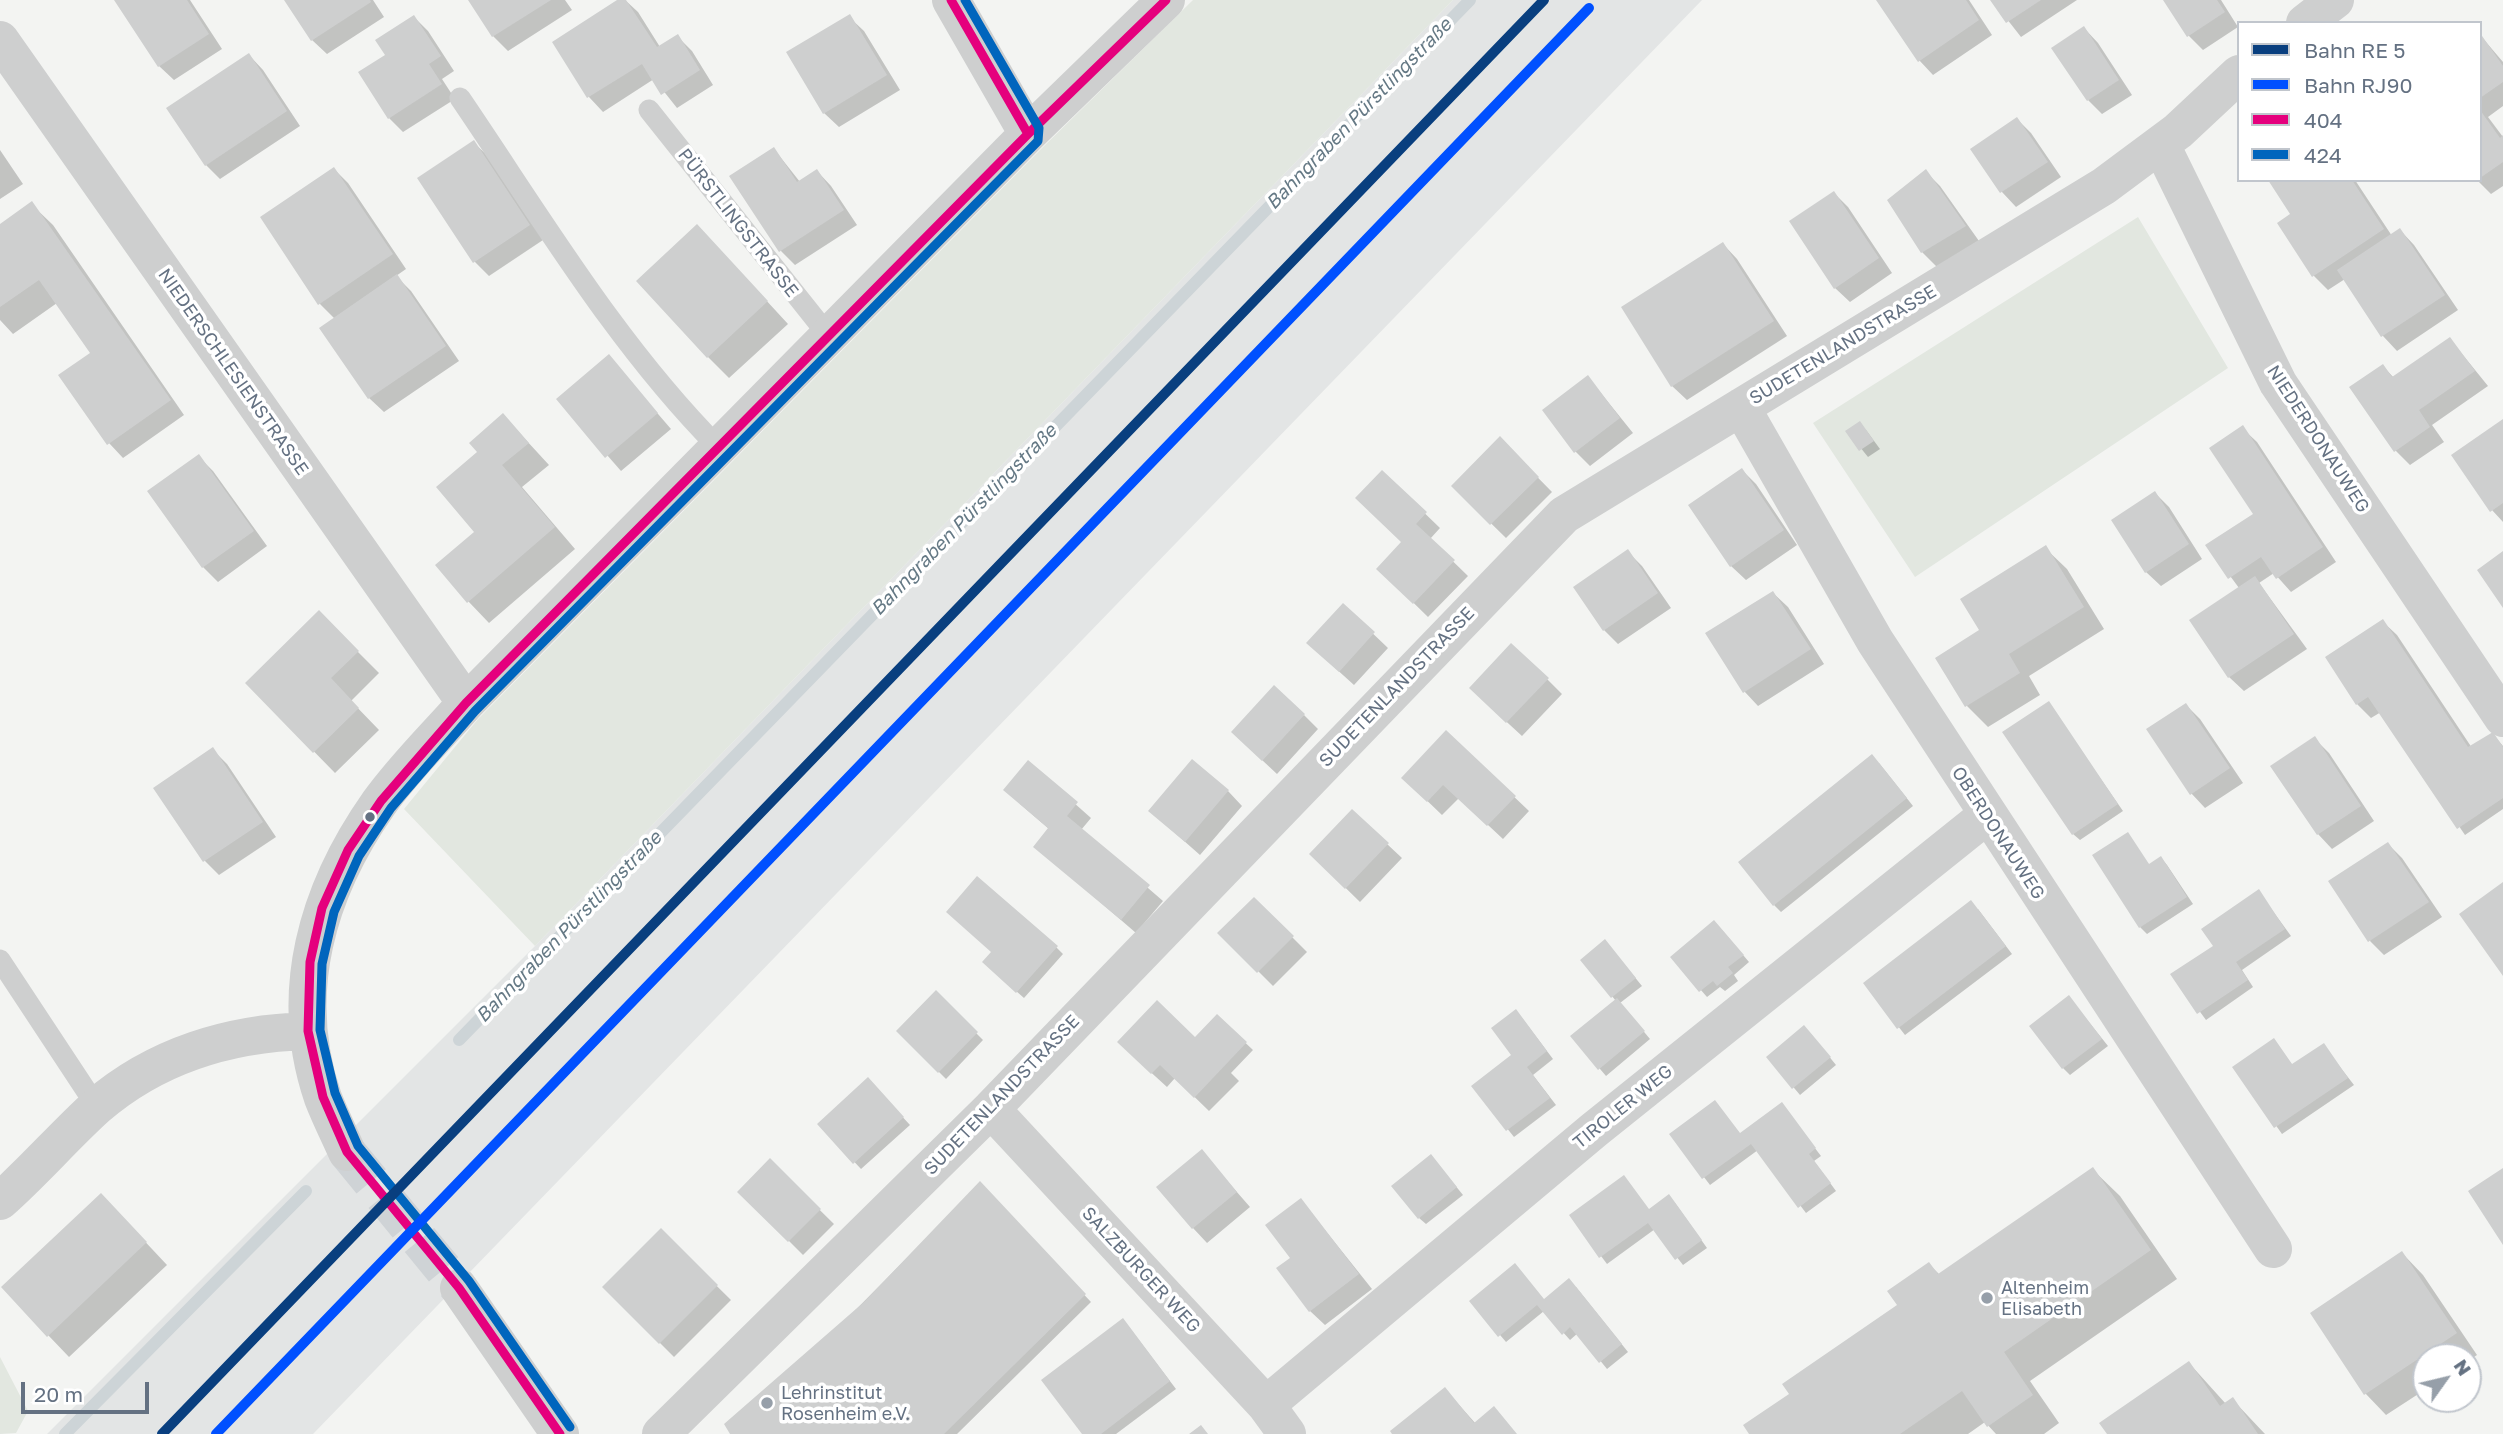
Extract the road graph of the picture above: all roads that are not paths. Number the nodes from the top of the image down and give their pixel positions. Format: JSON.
{"nodes":[{"id":1,"x":951,"y":0,"type":"edge"},
{"id":2,"x":1166,"y":0,"type":"edge"},
{"id":3,"x":2335,"y":0,"type":"edge"},
{"id":4,"x":2308,"y":21,"type":"edge"},
{"id":5,"x":0,"y":40,"type":"edge"},
{"id":6,"x":2237,"y":76,"type":"edge"},
{"id":7,"x":460,"y":98,"type":"dead end"},
{"id":8,"x":649,"y":110,"type":"dead end"},
{"id":9,"x":1028,"y":134,"type":"junction"},
{"id":10,"x":2161,"y":145,"type":"junction"},
{"id":11,"x":828,"y":335,"type":"junction"},
{"id":12,"x":1741,"y":407,"type":"junction"},
{"id":13,"x":718,"y":447,"type":"junction"},
{"id":14,"x":466,"y":703,"type":"junction"},
{"id":15,"x":2503,"y":718,"type":"edge"},
{"id":16,"x":1986,"y":816,"type":"junction"},
{"id":17,"x":0,"y":960,"type":"edge"},
{"id":18,"x":308,"y":1031,"type":"junction"},
{"id":19,"x":97,"y":1107,"type":"junction"},
{"id":20,"x":991,"y":1109,"type":"junction"},
{"id":21,"x":347,"y":1152,"type":"tunnel mouth"},
{"id":22,"x":0,"y":1200,"type":"edge"},
{"id":23,"x":2273,"y":1249,"type":"dead end"},
{"id":24,"x":459,"y":1288,"type":"tunnel mouth"},
{"id":25,"x":1276,"y":1419,"type":"edge"},
{"id":26,"x":561,"y":1434,"type":"edge"},
{"id":27,"x":661,"y":1434,"type":"edge"}],
"edges":[{"from":1,"to":9,"type":"street"},
{"from":2,"to":9,"type":"street"},
{"from":3,"to":4,"type":"street"},
{"from":5,"to":14,"type":"street","name":"NIEDERSCHLESIENSTRASSE"},
{"from":6,"to":10,"type":"street","name":"SUDETENLANDSTRASSE"},
{"from":7,"to":13,"type":"lane"},
{"from":8,"to":11,"type":"lane","name":"PÜRSTLINGSTRASSE"},
{"from":9,"to":11,"type":"street"},
{"from":10,"to":12,"type":"street","name":"SUDETENLANDSTRASSE"},
{"from":10,"to":15,"type":"street","name":"NIEDERDONAUWEG"},
{"from":11,"to":13,"type":"street"},
{"from":12,"to":16,"type":"street","name":"OBERDONAUWEG"},
{"from":12,"to":20,"type":"street","name":"SUDETENLANDSTRASSE"},
{"from":13,"to":14,"type":"street"},
{"from":14,"to":18,"type":"street"},
{"from":16,"to":23,"type":"street","name":"OBERDONAUWEG"},
{"from":16,"to":25,"type":"street","name":"TIROLER WEG"},
{"from":17,"to":19,"type":"lane"},
{"from":18,"to":19,"type":"street"},
{"from":18,"to":21,"type":"street"},
{"from":19,"to":22,"type":"street"},
{"from":20,"to":25,"type":"street","name":"SALZBURGER WEG"},
{"from":20,"to":27,"type":"street","name":"SUDETENLANDSTRASSE"},
{"from":24,"to":26,"type":"street"}]}
